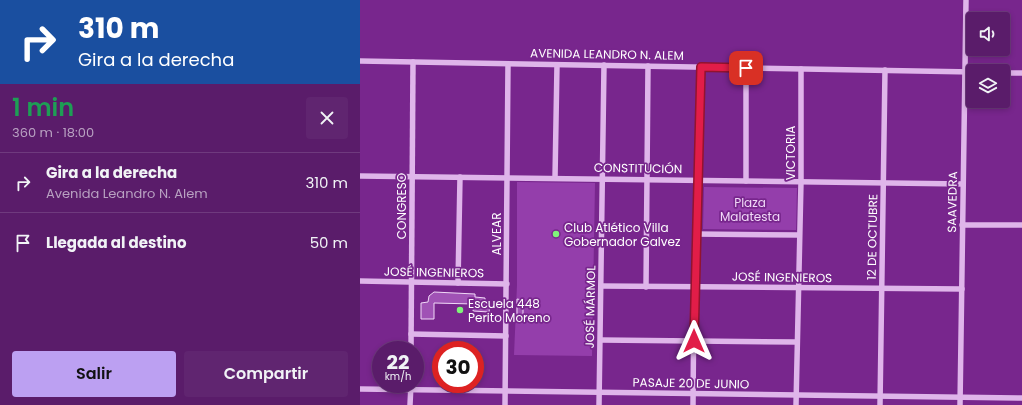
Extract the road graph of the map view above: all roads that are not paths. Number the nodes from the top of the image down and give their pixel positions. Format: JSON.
{"nodes":[{"id":1,"x":966,"y":0,"type":"edge"},
{"id":2,"x":360,"y":61,"type":"edge"},
{"id":3,"x":413,"y":62,"type":"junction"},
{"id":4,"x":508,"y":64,"type":"junction"},
{"id":5,"x":557,"y":65,"type":"junction"},
{"id":6,"x":604,"y":65,"type":"junction"},
{"id":7,"x":648,"y":66,"type":"junction"},
{"id":8,"x":701,"y":67,"type":"junction"},
{"id":9,"x":746,"y":68,"type":"junction"},
{"id":10,"x":801,"y":69,"type":"junction"},
{"id":11,"x":885,"y":70,"type":"junction"},
{"id":12,"x":965,"y":72,"type":"junction"},
{"id":13,"x":1010,"y":72,"type":"edge"},
{"id":14,"x":1022,"y":73,"type":"edge"},
{"id":15,"x":360,"y":176,"type":"edge"},
{"id":16,"x":412,"y":176,"type":"junction"},
{"id":17,"x":460,"y":177,"type":"junction"},
{"id":18,"x":508,"y":177,"type":"junction"},
{"id":19,"x":554,"y":178,"type":"junction"},
{"id":20,"x":603,"y":178,"type":"junction"},
{"id":21,"x":647,"y":179,"type":"junction"},
{"id":22,"x":696,"y":180,"type":"junction"},
{"id":23,"x":746,"y":182,"type":"junction"},
{"id":24,"x":800,"y":182,"type":"junction"},
{"id":25,"x":883,"y":183,"type":"junction"},
{"id":26,"x":964,"y":184,"type":"junction"},
{"id":27,"x":962,"y":225,"type":"junction"},
{"id":28,"x":1022,"y":226,"type":"edge"},
{"id":29,"x":695,"y":234,"type":"junction"},
{"id":30,"x":799,"y":235,"type":"junction"},
{"id":31,"x":360,"y":281,"type":"edge"},
{"id":32,"x":412,"y":282,"type":"junction"},
{"id":33,"x":458,"y":283,"type":"junction"},
{"id":34,"x":507,"y":284,"type":"junction"},
{"id":35,"x":601,"y":286,"type":"junction"},
{"id":36,"x":646,"y":287,"type":"junction"},
{"id":37,"x":694,"y":287,"type":"junction"},
{"id":38,"x":797,"y":289,"type":"junction"},
{"id":39,"x":882,"y":289,"type":"junction"},
{"id":40,"x":962,"y":289,"type":"junction"},
{"id":41,"x":411,"y":334,"type":"junction"},
{"id":42,"x":506,"y":336,"type":"junction"},
{"id":43,"x":601,"y":340,"type":"junction"},
{"id":44,"x":411,"y":341,"type":"edge"},
{"id":45,"x":694,"y":341,"type":"junction"},
{"id":46,"x":796,"y":342,"type":"junction"},
{"id":47,"x":424,"y":388,"type":"edge"},
{"id":48,"x":360,"y":389,"type":"edge"},
{"id":49,"x":372,"y":389,"type":"edge"},
{"id":50,"x":506,"y":391,"type":"junction"},
{"id":51,"x":411,"y":393,"type":"edge"},
{"id":52,"x":600,"y":393,"type":"junction"},
{"id":53,"x":694,"y":394,"type":"junction"},
{"id":54,"x":796,"y":395,"type":"junction"},
{"id":55,"x":880,"y":397,"type":"junction"},
{"id":56,"x":960,"y":398,"type":"junction"},
{"id":57,"x":1022,"y":398,"type":"edge"},
{"id":58,"x":410,"y":405,"type":"edge"},
{"id":59,"x":505,"y":405,"type":"edge"},
{"id":60,"x":600,"y":405,"type":"edge"},
{"id":61,"x":693,"y":405,"type":"edge"},
{"id":62,"x":796,"y":405,"type":"edge"},
{"id":63,"x":880,"y":405,"type":"edge"},
{"id":64,"x":960,"y":405,"type":"edge"}],
"edges":[{"from":1,"to":12,"type":"street","name":"SAAVEDRA"},
{"from":2,"to":3,"type":"street","name":"AVENIDA LEANDRO N. ALEM"},
{"from":3,"to":4,"type":"street","name":"AVENIDA LEANDRO N. ALEM"},
{"from":3,"to":16,"type":"street","name":"CONGRESO"},
{"from":4,"to":5,"type":"street","name":"AVENIDA LEANDRO N. ALEM"},
{"from":4,"to":18,"type":"street","name":"ALVEAR"},
{"from":5,"to":6,"type":"street","name":"AVENIDA LEANDRO N. ALEM"},
{"from":5,"to":19,"type":"street"},
{"from":6,"to":7,"type":"street","name":"AVENIDA LEANDRO N. ALEM"},
{"from":6,"to":20,"type":"street","name":"JOSÉ MÁRMOL"},
{"from":7,"to":8,"type":"street","name":"AVENIDA LEANDRO N. ALEM"},
{"from":7,"to":21,"type":"street"},
{"from":8,"to":9,"type":"street","name":"AVENIDA LEANDRO N. ALEM"},
{"from":8,"to":22,"type":"street"},
{"from":9,"to":10,"type":"street","name":"AVENIDA LEANDRO N. ALEM"},
{"from":9,"to":23,"type":"street"},
{"from":10,"to":11,"type":"street","name":"AVENIDA LEANDRO N. ALEM"},
{"from":10,"to":24,"type":"street","name":"VICTORIA"},
{"from":11,"to":12,"type":"street","name":"AVENIDA LEANDRO N. ALEM"},
{"from":11,"to":25,"type":"street","name":"12 DE OCTUBRE"},
{"from":12,"to":26,"type":"street","name":"SAAVEDRA"},
{"from":13,"to":14,"type":"street"},
{"from":15,"to":16,"type":"street","name":"CONSTITUCIÓN"},
{"from":16,"to":17,"type":"street","name":"CONSTITUCIÓN"},
{"from":16,"to":32,"type":"street","name":"CONGRESO"},
{"from":17,"to":18,"type":"street","name":"CONSTITUCIÓN"},
{"from":17,"to":33,"type":"street"},
{"from":18,"to":19,"type":"street","name":"CONSTITUCIÓN"},
{"from":18,"to":34,"type":"street","name":"ALVEAR"},
{"from":19,"to":20,"type":"street","name":"CONSTITUCIÓN"},
{"from":20,"to":21,"type":"street","name":"CONSTITUCIÓN"},
{"from":20,"to":35,"type":"street","name":"JOSÉ MÁRMOL"},
{"from":21,"to":22,"type":"street","name":"CONSTITUCIÓN"},
{"from":21,"to":36,"type":"street"},
{"from":22,"to":23,"type":"street","name":"CONSTITUCIÓN"},
{"from":22,"to":29,"type":"street"},
{"from":23,"to":24,"type":"street","name":"CONSTITUCIÓN"},
{"from":24,"to":25,"type":"street","name":"CONSTITUCIÓN"},
{"from":24,"to":30,"type":"street","name":"VICTORIA"},
{"from":25,"to":26,"type":"street","name":"CONSTITUCIÓN"},
{"from":25,"to":39,"type":"street","name":"12 DE OCTUBRE"},
{"from":26,"to":27,"type":"street","name":"SAAVEDRA"},
{"from":27,"to":28,"type":"street"},
{"from":27,"to":40,"type":"street","name":"SAAVEDRA"},
{"from":29,"to":30,"type":"street"},
{"from":29,"to":37,"type":"street"},
{"from":30,"to":38,"type":"street","name":"VICTORIA"},
{"from":31,"to":32,"type":"street","name":"JOSÉ INGENIEROS"},
{"from":32,"to":33,"type":"street","name":"JOSÉ INGENIEROS"},
{"from":32,"to":41,"type":"street","name":"CONGRESO"},
{"from":33,"to":34,"type":"street","name":"JOSÉ INGENIEROS"},
{"from":34,"to":42,"type":"street","name":"ALVEAR"},
{"from":35,"to":36,"type":"street","name":"JOSÉ INGENIEROS"},
{"from":35,"to":43,"type":"street","name":"JOSÉ MÁRMOL"},
{"from":36,"to":37,"type":"street","name":"JOSÉ INGENIEROS"},
{"from":37,"to":38,"type":"street","name":"JOSÉ INGENIEROS"},
{"from":37,"to":45,"type":"street"},
{"from":38,"to":39,"type":"street","name":"JOSÉ INGENIEROS"},
{"from":38,"to":46,"type":"street","name":"VICTORIA"},
{"from":39,"to":40,"type":"street","name":"JOSÉ INGENIEROS"},
{"from":39,"to":55,"type":"street","name":"12 DE OCTUBRE"},
{"from":40,"to":56,"type":"street","name":"SAAVEDRA"},
{"from":41,"to":42,"type":"street"},
{"from":41,"to":44,"type":"street","name":"CONGRESO"},
{"from":42,"to":50,"type":"street","name":"ALVEAR"},
{"from":43,"to":45,"type":"street"},
{"from":43,"to":52,"type":"street","name":"JOSÉ MÁRMOL"},
{"from":45,"to":46,"type":"street"},
{"from":45,"to":53,"type":"street"},
{"from":46,"to":54,"type":"street","name":"VICTORIA"},
{"from":47,"to":50,"type":"street","name":"PASAJE 20 DE JUNIO"},
{"from":48,"to":49,"type":"street","name":"PASAJE 20 DE JUNIO"},
{"from":50,"to":52,"type":"street","name":"PASAJE 20 DE JUNIO"},
{"from":50,"to":59,"type":"street","name":"ALVEAR"},
{"from":51,"to":58,"type":"street"},
{"from":52,"to":53,"type":"street","name":"PASAJE 20 DE JUNIO"},
{"from":52,"to":60,"type":"street","name":"JOSÉ MÁRMOL"},
{"from":53,"to":54,"type":"street","name":"PASAJE 20 DE JUNIO"},
{"from":53,"to":61,"type":"street"},
{"from":54,"to":55,"type":"street","name":"PASAJE 20 DE JUNIO"},
{"from":54,"to":62,"type":"street","name":"VICTORIA"},
{"from":55,"to":56,"type":"street","name":"PASAJE 20 DE JUNIO"},
{"from":55,"to":63,"type":"street","name":"12 DE OCTUBRE"},
{"from":56,"to":57,"type":"street","name":"PASAJE 20 DE JUNIO"},
{"from":56,"to":64,"type":"street","name":"SAAVEDRA"}]}
